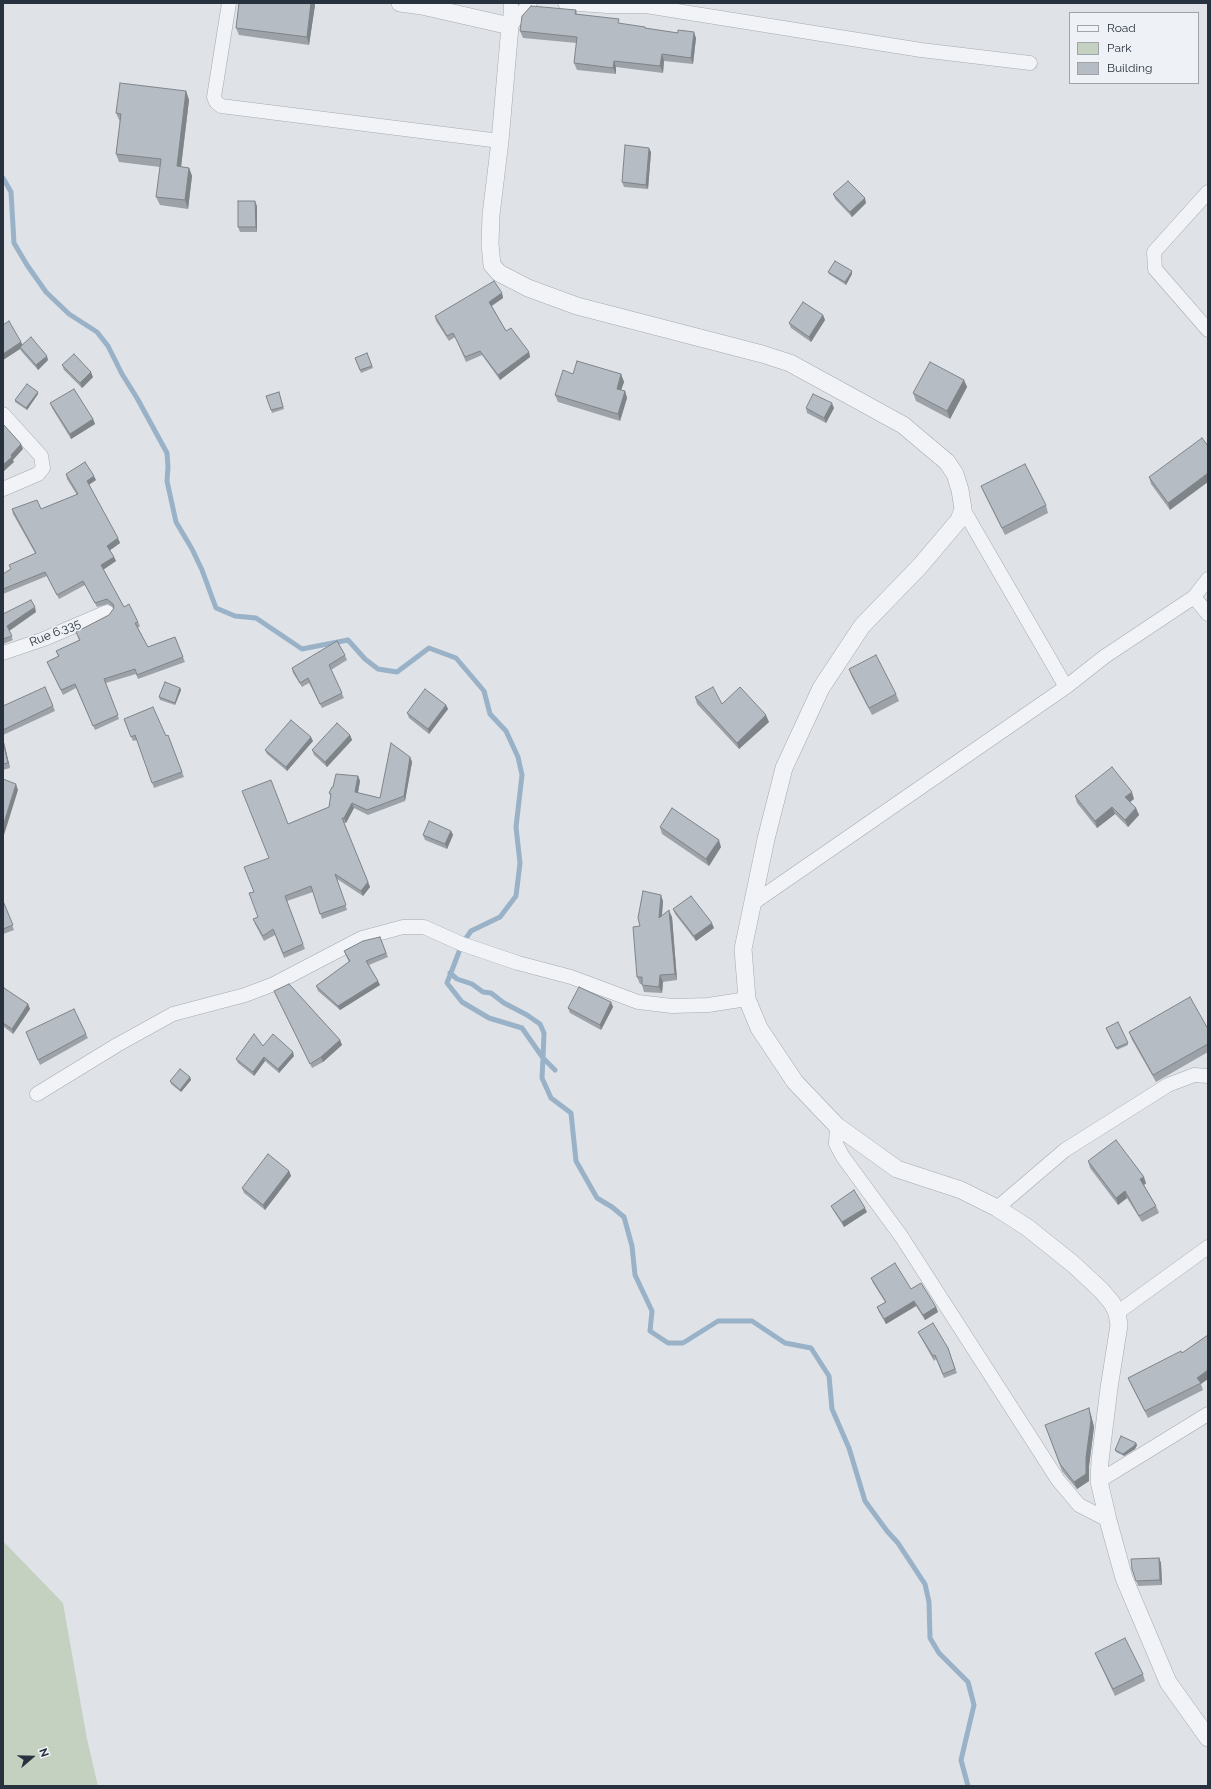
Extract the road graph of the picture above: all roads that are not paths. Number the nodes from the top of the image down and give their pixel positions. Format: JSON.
{"nodes":[{"id":1,"x":229,"y":3,"type":"edge"},
{"id":2,"x":400,"y":3,"type":"edge"},
{"id":3,"x":511,"y":3,"type":"edge"},
{"id":4,"x":530,"y":3,"type":"edge"},
{"id":5,"x":565,"y":3,"type":"edge"},
{"id":6,"x":646,"y":5,"type":"edge"},
{"id":7,"x":510,"y":26,"type":"junction"},
{"id":8,"x":1030,"y":63,"type":"dead end"},
{"id":9,"x":500,"y":141,"type":"junction"},
{"id":10,"x":1208,"y":192,"type":"edge"},
{"id":11,"x":1208,"y":330,"type":"edge"},
{"id":12,"x":3,"y":414,"type":"edge"},
{"id":13,"x":3,"y":489,"type":"edge"},
{"id":14,"x":963,"y":509,"type":"junction"},
{"id":15,"x":1208,"y":579,"type":"edge"},
{"id":16,"x":1194,"y":597,"type":"junction"},
{"id":17,"x":107,"y":612,"type":"dead end"},
{"id":18,"x":1208,"y":614,"type":"edge"},
{"id":19,"x":3,"y":653,"type":"edge"},
{"id":20,"x":1066,"y":687,"type":"junction"},
{"id":21,"x":753,"y":903,"type":"junction"},
{"id":22,"x":747,"y":999,"type":"junction"},
{"id":23,"x":1208,"y":1076,"type":"edge"},
{"id":24,"x":37,"y":1094,"type":"dead end"},
{"id":25,"x":837,"y":1126,"type":"junction"},
{"id":26,"x":997,"y":1208,"type":"junction"},
{"id":27,"x":1208,"y":1247,"type":"edge"},
{"id":28,"x":1117,"y":1313,"type":"junction"},
{"id":29,"x":1208,"y":1414,"type":"edge"},
{"id":30,"x":1100,"y":1481,"type":"junction"},
{"id":31,"x":1108,"y":1520,"type":"junction"},
{"id":32,"x":1208,"y":1738,"type":"edge"}],
"edges":[{"from":1,"to":9,"type":"street"},
{"from":2,"to":7,"type":"street"},
{"from":3,"to":7,"type":"street"},
{"from":4,"to":7,"type":"street"},
{"from":5,"to":6,"type":"street"},
{"from":6,"to":8,"type":"street"},
{"from":7,"to":9,"type":"street"},
{"from":9,"to":14,"type":"street"},
{"from":10,"to":11,"type":"street"},
{"from":12,"to":13,"type":"street"},
{"from":14,"to":20,"type":"street"},
{"from":14,"to":21,"type":"street"},
{"from":15,"to":16,"type":"street"},
{"from":16,"to":18,"type":"street"},
{"from":16,"to":20,"type":"street"},
{"from":17,"to":19,"type":"street","name":"Rue 6.335"},
{"from":20,"to":21,"type":"street"},
{"from":21,"to":22,"type":"street"},
{"from":22,"to":24,"type":"street"},
{"from":22,"to":25,"type":"street"},
{"from":23,"to":26,"type":"street"},
{"from":25,"to":26,"type":"street"},
{"from":25,"to":31,"type":"street"},
{"from":26,"to":28,"type":"street"},
{"from":27,"to":28,"type":"street"},
{"from":28,"to":30,"type":"street"},
{"from":29,"to":30,"type":"street"},
{"from":30,"to":31,"type":"street"},
{"from":31,"to":32,"type":"street"}]}
